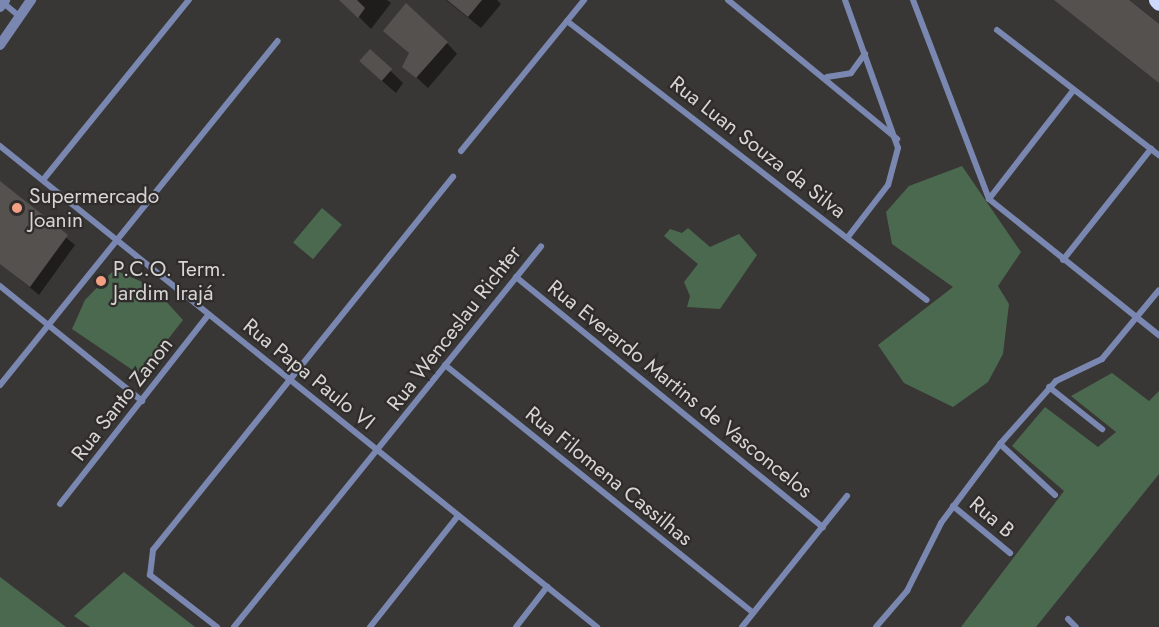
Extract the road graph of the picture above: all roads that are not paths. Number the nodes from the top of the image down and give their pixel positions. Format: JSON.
{"nodes":[{"id":1,"x":31,"y":0,"type":"edge"},
{"id":2,"x":189,"y":0,"type":"edge"},
{"id":3,"x":584,"y":0,"type":"edge"},
{"id":4,"x":728,"y":0,"type":"edge"},
{"id":5,"x":845,"y":0,"type":"edge"},
{"id":6,"x":913,"y":0,"type":"edge"},
{"id":7,"x":1156,"y":0,"type":"edge"},
{"id":8,"x":2,"y":2,"type":"edge"},
{"id":9,"x":1159,"y":3,"type":"edge"},
{"id":10,"x":19,"y":16,"type":"junction"},
{"id":11,"x":567,"y":21,"type":"junction"},
{"id":12,"x":997,"y":30,"type":"dead end"},
{"id":13,"x":278,"y":41,"type":"dead end"},
{"id":14,"x":0,"y":45,"type":"edge"},
{"id":15,"x":865,"y":54,"type":"junction"},
{"id":16,"x":827,"y":77,"type":"junction"},
{"id":17,"x":1072,"y":92,"type":"junction"},
{"id":18,"x":897,"y":140,"type":"junction"},
{"id":19,"x":0,"y":146,"type":"edge"},
{"id":20,"x":1151,"y":149,"type":"junction"},
{"id":21,"x":461,"y":151,"type":"dead end"},
{"id":22,"x":1159,"y":155,"type":"edge"},
{"id":23,"x":453,"y":177,"type":"dead end"},
{"id":24,"x":43,"y":180,"type":"junction"},
{"id":25,"x":989,"y":199,"type":"junction"},
{"id":26,"x":848,"y":237,"type":"junction"},
{"id":27,"x":117,"y":240,"type":"junction"},
{"id":28,"x":541,"y":246,"type":"dead end"},
{"id":29,"x":1063,"y":260,"type":"junction"},
{"id":30,"x":516,"y":277,"type":"junction"},
{"id":31,"x":0,"y":286,"type":"edge"},
{"id":32,"x":1159,"y":290,"type":"edge"},
{"id":33,"x":927,"y":300,"type":"dead end"},
{"id":34,"x":209,"y":314,"type":"junction"},
{"id":35,"x":1137,"y":318,"type":"junction"},
{"id":36,"x":48,"y":324,"type":"junction"},
{"id":37,"x":1159,"y":335,"type":"edge"},
{"id":38,"x":445,"y":365,"type":"junction"},
{"id":39,"x":290,"y":379,"type":"junction"},
{"id":40,"x":0,"y":385,"type":"edge"},
{"id":41,"x":1049,"y":387,"type":"junction"},
{"id":42,"x":142,"y":400,"type":"junction"},
{"id":43,"x":1102,"y":429,"type":"dead end"},
{"id":44,"x":1000,"y":444,"type":"junction"},
{"id":45,"x":378,"y":452,"type":"junction"},
{"id":46,"x":1055,"y":495,"type":"dead end"},
{"id":47,"x":847,"y":496,"type":"dead end"},
{"id":48,"x":60,"y":504,"type":"dead end"},
{"id":49,"x":953,"y":506,"type":"junction"},
{"id":50,"x":458,"y":516,"type":"junction"},
{"id":51,"x":824,"y":527,"type":"junction"},
{"id":52,"x":1010,"y":553,"type":"dead end"},
{"id":53,"x":547,"y":587,"type":"junction"},
{"id":54,"x":753,"y":613,"type":"junction"},
{"id":55,"x":1068,"y":619,"type":"dead end"},
{"id":56,"x":217,"y":627,"type":"edge"},
{"id":57,"x":234,"y":627,"type":"edge"},
{"id":58,"x":370,"y":627,"type":"edge"},
{"id":59,"x":516,"y":627,"type":"edge"},
{"id":60,"x":597,"y":627,"type":"edge"},
{"id":61,"x":742,"y":627,"type":"edge"},
{"id":62,"x":876,"y":627,"type":"edge"},
{"id":63,"x":1076,"y":627,"type":"edge"}],
"edges":[{"from":1,"to":10,"type":"street"},
{"from":2,"to":24,"type":"street"},
{"from":3,"to":11,"type":"street"},
{"from":4,"to":16,"type":"street"},
{"from":5,"to":15,"type":"street"},
{"from":6,"to":25,"type":"street"},
{"from":7,"to":9,"type":"main road"},
{"from":8,"to":10,"type":"street"},
{"from":10,"to":14,"type":"street"},
{"from":11,"to":21,"type":"street"},
{"from":11,"to":26,"type":"street","name":"Rua Luan Souza da Silva"},
{"from":12,"to":17,"type":"street"},
{"from":13,"to":27,"type":"street"},
{"from":15,"to":16,"type":"street"},
{"from":15,"to":18,"type":"street"},
{"from":16,"to":18,"type":"street"},
{"from":17,"to":20,"type":"street"},
{"from":17,"to":25,"type":"street"},
{"from":18,"to":26,"type":"street"},
{"from":19,"to":24,"type":"street","name":"Rua Papa Paulo VI"},
{"from":20,"to":22,"type":"street"},
{"from":20,"to":29,"type":"street"},
{"from":23,"to":39,"type":"street"},
{"from":24,"to":27,"type":"street","name":"Rua Papa Paulo VI"},
{"from":25,"to":29,"type":"street"},
{"from":26,"to":33,"type":"street","name":"Rua Luan Souza da Silva"},
{"from":27,"to":34,"type":"street","name":"Rua Papa Paulo VI"},
{"from":27,"to":36,"type":"street"},
{"from":28,"to":30,"type":"street","name":"Rua Wenceslau Richter"},
{"from":29,"to":35,"type":"street"},
{"from":30,"to":38,"type":"street","name":"Rua Wenceslau Richter"},
{"from":30,"to":51,"type":"street","name":"Rua Everardo Martins de Vasconcelos"},
{"from":31,"to":36,"type":"street"},
{"from":32,"to":35,"type":"street"},
{"from":34,"to":39,"type":"street","name":"Rua Papa Paulo VI"},
{"from":34,"to":42,"type":"street","name":"Rua Santo Zanon"},
{"from":35,"to":37,"type":"street"},
{"from":35,"to":41,"type":"street"},
{"from":36,"to":40,"type":"street"},
{"from":36,"to":42,"type":"street"},
{"from":38,"to":45,"type":"street","name":"Rua Wenceslau Richter"},
{"from":38,"to":54,"type":"street","name":"Rua Filomena Cassilhas"},
{"from":39,"to":45,"type":"street","name":"Rua Papa Paulo VI"},
{"from":39,"to":56,"type":"street"},
{"from":41,"to":43,"type":"street"},
{"from":41,"to":44,"type":"street"},
{"from":42,"to":48,"type":"street","name":"Rua Santo Zanon"},
{"from":44,"to":46,"type":"street"},
{"from":44,"to":49,"type":"street"},
{"from":45,"to":50,"type":"street","name":"Rua Papa Paulo VI"},
{"from":45,"to":57,"type":"street","name":"Rua Wenceslau Richter"},
{"from":47,"to":51,"type":"street","name":"Rua Everardo Martins de Vasconcelos"},
{"from":49,"to":52,"type":"street","name":"Rua B"},
{"from":49,"to":62,"type":"street"},
{"from":50,"to":53,"type":"street","name":"Rua Papa Paulo VI"},
{"from":50,"to":58,"type":"street"},
{"from":51,"to":54,"type":"street","name":"Rua Everardo Martins de Vasconcelos"},
{"from":53,"to":59,"type":"street"},
{"from":53,"to":60,"type":"street","name":"Rua Papa Paulo VI"},
{"from":54,"to":61,"type":"street","name":"Rua Everardo Martins de Vasconcelos"},
{"from":55,"to":63,"type":"street"}]}
